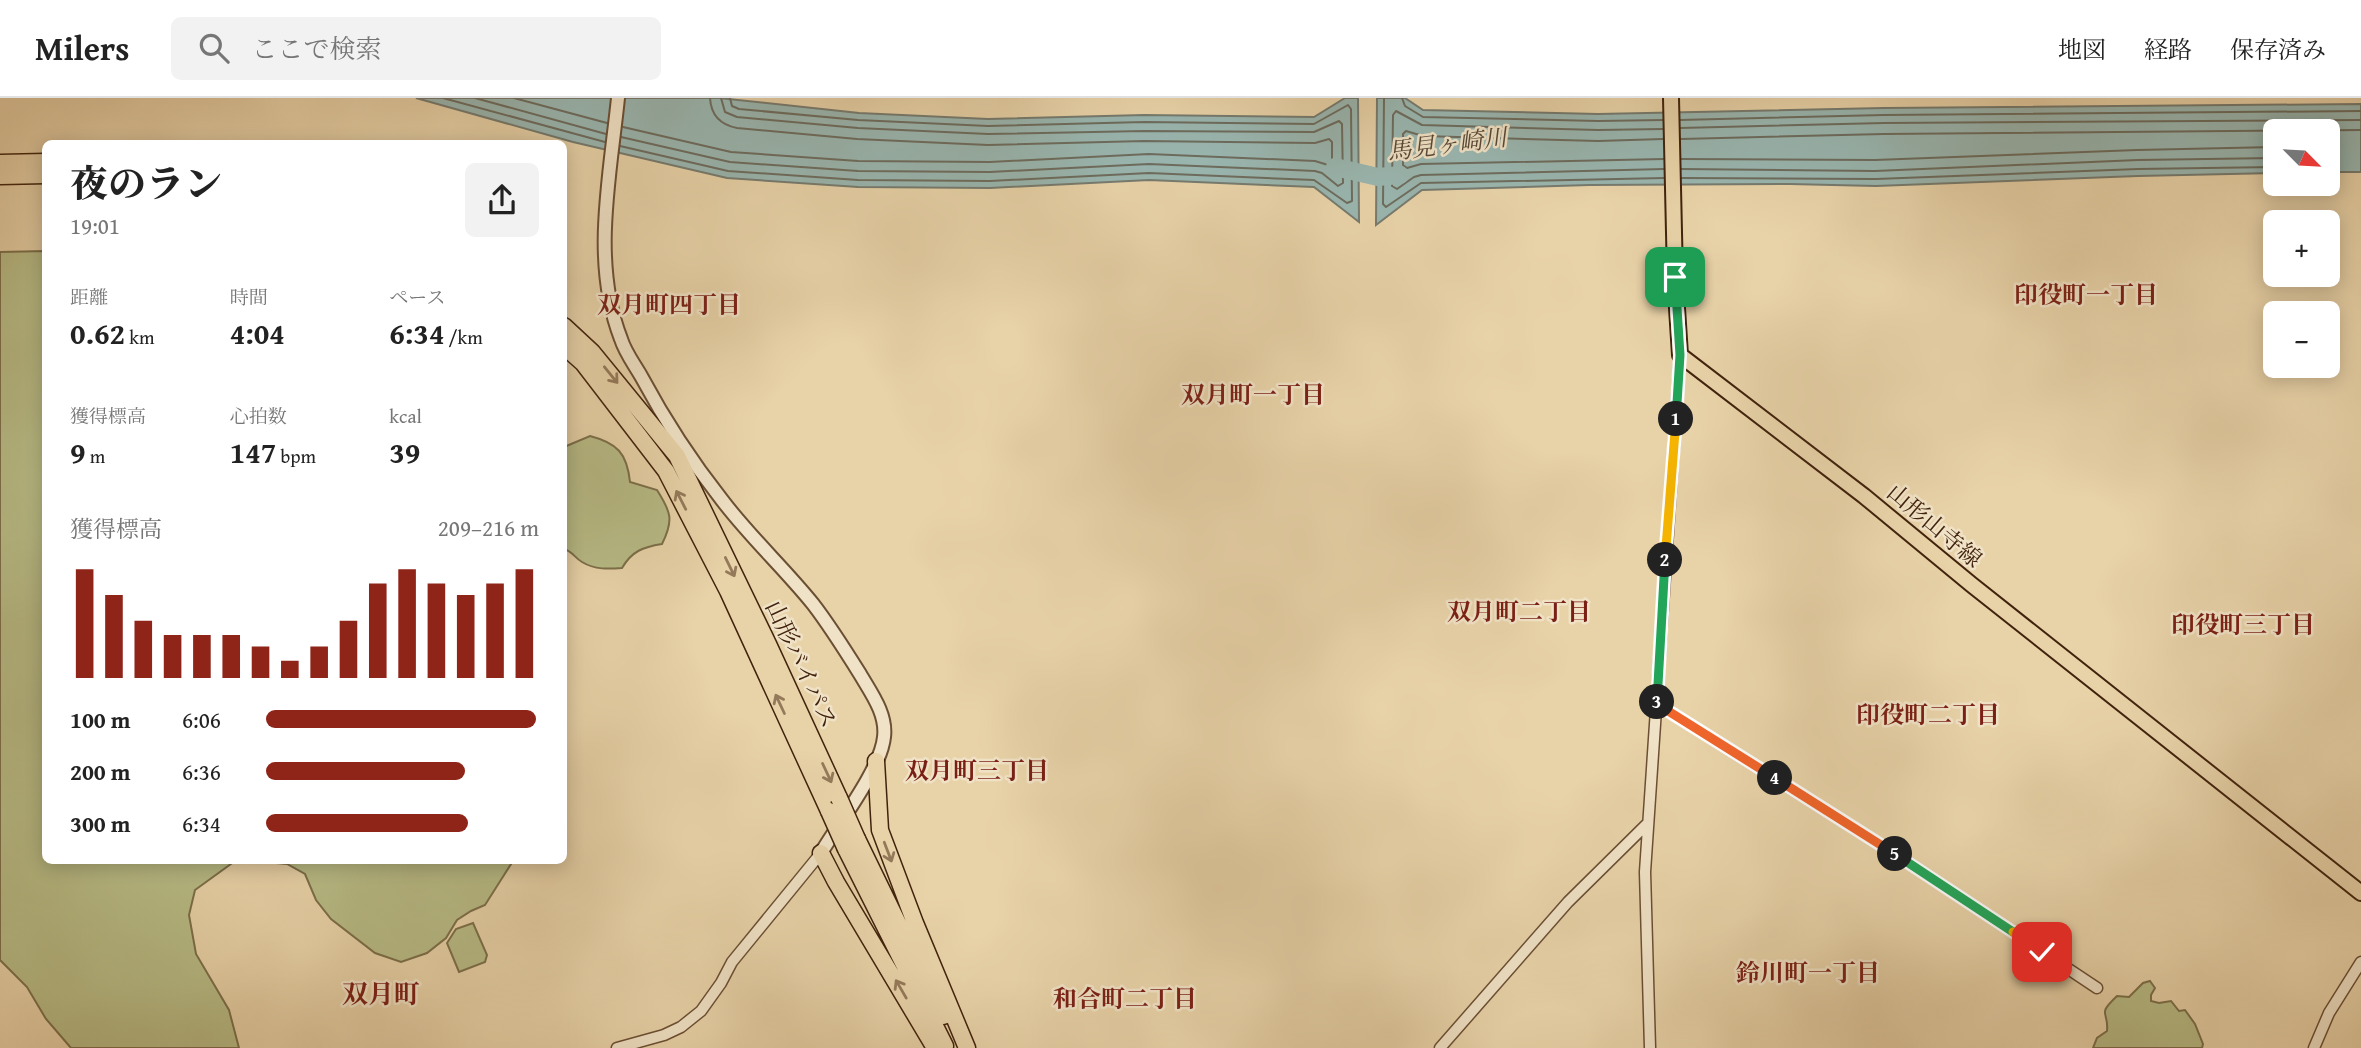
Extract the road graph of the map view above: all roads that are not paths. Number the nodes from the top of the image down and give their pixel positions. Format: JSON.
{"nodes":[{"id":1,"x":618,"y":98,"type":"edge"},
{"id":2,"x":1671,"y":98,"type":"edge"},
{"id":3,"x":42,"y":162,"type":"edge"},
{"id":4,"x":0,"y":163,"type":"edge"},
{"id":5,"x":42,"y":175,"type":"edge"},
{"id":6,"x":0,"y":176,"type":"edge"},
{"id":7,"x":567,"y":329,"type":"edge"},
{"id":8,"x":567,"y":349,"type":"edge"},
{"id":9,"x":1680,"y":355,"type":"junction"},
{"id":10,"x":1657,"y":704,"type":"junction"},
{"id":11,"x":876,"y":761,"type":"junction"},
{"id":12,"x":834,"y":804,"type":"junction"},
{"id":13,"x":1647,"y":824,"type":"junction"},
{"id":14,"x":852,"y":844,"type":"junction"},
{"id":15,"x":821,"y":853,"type":"junction"},
{"id":16,"x":2361,"y":893,"type":"edge"},
{"id":17,"x":2361,"y":962,"type":"edge"},
{"id":18,"x":2097,"y":988,"type":"dead end"},
{"id":19,"x":617,"y":1048,"type":"edge"},
{"id":20,"x":935,"y":1048,"type":"edge"},
{"id":21,"x":946,"y":1048,"type":"edge"},
{"id":22,"x":959,"y":1048,"type":"edge"},
{"id":23,"x":967,"y":1048,"type":"edge"},
{"id":24,"x":1440,"y":1048,"type":"edge"},
{"id":25,"x":1650,"y":1048,"type":"edge"},
{"id":26,"x":2314,"y":1048,"type":"edge"}],
"edges":[{"from":1,"to":11,"type":"street"},
{"from":2,"to":9,"type":"main road"},
{"from":3,"to":4,"type":"highway"},
{"from":5,"to":6,"type":"highway"},
{"from":7,"to":12,"type":"highway","name":"山形バイパス","one_way":true},
{"from":12,"to":8,"type":"highway","name":"山形バイパス","one_way":true},
{"from":9,"to":10,"type":"street"},
{"from":9,"to":16,"type":"main road","name":"山形山寺線"},
{"from":10,"to":13,"type":"street"},
{"from":10,"to":18,"type":"street"},
{"from":11,"to":15,"type":"street"},
{"from":11,"to":23,"type":"highway","one_way":true},
{"from":12,"to":14,"type":"highway","name":"山形バイパス","bridge":true},
{"from":13,"to":24,"type":"street"},
{"from":13,"to":25,"type":"street"},
{"from":14,"to":21,"type":"highway","name":"山形バイパス"},
{"from":14,"to":22,"type":"highway","name":"山形バイパス"},
{"from":15,"to":19,"type":"street"},
{"from":20,"to":15,"type":"highway","one_way":true},
{"from":17,"to":26,"type":"street"}]}
